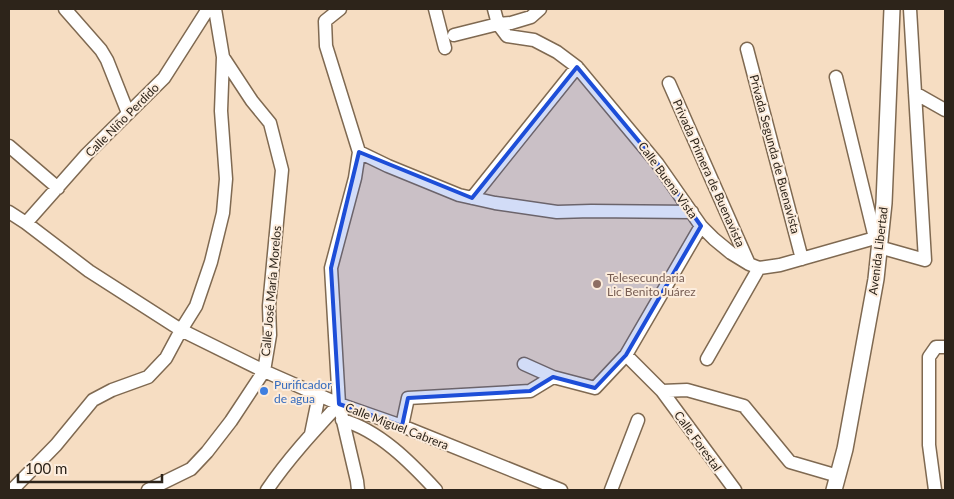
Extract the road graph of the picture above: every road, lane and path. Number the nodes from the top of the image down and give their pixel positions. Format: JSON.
{"nodes":[{"id":1,"x":65,"y":9,"type":"edge"},
{"id":2,"x":208,"y":9,"type":"edge"},
{"id":3,"x":215,"y":9,"type":"edge"},
{"id":4,"x":340,"y":9,"type":"edge"},
{"id":5,"x":435,"y":9,"type":"edge"},
{"id":6,"x":494,"y":9,"type":"edge"},
{"id":7,"x":540,"y":9,"type":"edge"},
{"id":8,"x":892,"y":9,"type":"edge"},
{"id":9,"x":910,"y":9,"type":"edge"},
{"id":10,"x":498,"y":24,"type":"junction"},
{"id":11,"x":454,"y":35,"type":"dead end"},
{"id":12,"x":445,"y":48,"type":"dead end"},
{"id":13,"x":747,"y":49,"type":"dead end"},
{"id":14,"x":223,"y":57,"type":"junction"},
{"id":15,"x":577,"y":67,"type":"junction"},
{"id":16,"x":836,"y":77,"type":"dead end"},
{"id":17,"x":669,"y":82,"type":"dead end"},
{"id":18,"x":915,"y":93,"type":"junction"},
{"id":19,"x":945,"y":110,"type":"edge"},
{"id":20,"x":128,"y":113,"type":"junction"},
{"id":21,"x":9,"y":146,"type":"edge"},
{"id":22,"x":359,"y":152,"type":"junction"},
{"id":23,"x":58,"y":188,"type":"junction"},
{"id":24,"x":472,"y":198,"type":"junction"},
{"id":25,"x":9,"y":212,"type":"edge"},
{"id":26,"x":692,"y":212,"type":"junction"},
{"id":27,"x":26,"y":223,"type":"junction"},
{"id":28,"x":701,"y":226,"type":"junction"},
{"id":29,"x":878,"y":241,"type":"junction"},
{"id":30,"x":802,"y":258,"type":"junction"},
{"id":31,"x":754,"y":266,"type":"junction"},
{"id":32,"x":181,"y":330,"type":"junction"},
{"id":33,"x":941,"y":347,"type":"edge"},
{"id":34,"x":626,"y":355,"type":"junction"},
{"id":35,"x":707,"y":359,"type":"dead end"},
{"id":36,"x":524,"y":364,"type":"dead end"},
{"id":37,"x":264,"y":371,"type":"junction"},
{"id":38,"x":553,"y":377,"type":"junction"},
{"id":39,"x":662,"y":391,"type":"junction"},
{"id":40,"x":319,"y":395,"type":"junction"},
{"id":41,"x":339,"y":404,"type":"junction"},
{"id":42,"x":342,"y":420,"type":"junction"},
{"id":43,"x":638,"y":420,"type":"dead end"},
{"id":44,"x":402,"y":426,"type":"junction"},
{"id":45,"x":311,"y":434,"type":"junction"},
{"id":46,"x":836,"y":483,"type":"edge"},
{"id":47,"x":355,"y":487,"type":"edge"},
{"id":48,"x":12,"y":490,"type":"edge"},
{"id":49,"x":148,"y":490,"type":"edge"},
{"id":50,"x":267,"y":490,"type":"edge"},
{"id":51,"x":436,"y":490,"type":"edge"},
{"id":52,"x":561,"y":490,"type":"edge"},
{"id":53,"x":611,"y":490,"type":"edge"},
{"id":54,"x":734,"y":490,"type":"edge"},
{"id":55,"x":935,"y":490,"type":"edge"}],
"edges":[{"from":1,"to":20,"type":"street"},
{"from":2,"to":20,"type":"street","name":"Calle Niño Perdido"},
{"from":3,"to":14,"type":"street"},
{"from":4,"to":22,"type":"street"},
{"from":5,"to":12,"type":"street"},
{"from":6,"to":10,"type":"street"},
{"from":7,"to":10,"type":"street"},
{"from":8,"to":29,"type":"main road","name":"Avenida Libertad"},
{"from":9,"to":18,"type":"street"},
{"from":10,"to":11,"type":"street"},
{"from":10,"to":15,"type":"street","name":"Calle Buena Vista"},
{"from":13,"to":30,"type":"street","name":"Privada Segunda de Buenavista"},
{"from":14,"to":32,"type":"street"},
{"from":14,"to":37,"type":"street","name":"Calle José María Morelos"},
{"from":15,"to":24,"type":"street"},
{"from":15,"to":26,"type":"street","name":"Calle Buena Vista"},
{"from":16,"to":29,"type":"street"},
{"from":17,"to":31,"type":"street","name":"Privada Primera de Buenavista"},
{"from":18,"to":19,"type":"street"},
{"from":18,"to":29,"type":"street"},
{"from":20,"to":23,"type":"street","name":"Calle Niño Perdido"},
{"from":21,"to":23,"type":"street"},
{"from":22,"to":24,"type":"street"},
{"from":22,"to":41,"type":"street"},
{"from":23,"to":27,"type":"street","name":"Calle Niño Perdido"},
{"from":24,"to":26,"type":"street"},
{"from":25,"to":27,"type":"street","name":"Calle Miguel Cabrera"},
{"from":26,"to":28,"type":"street","name":"Calle Buena Vista"},
{"from":27,"to":32,"type":"street","name":"Calle Miguel Cabrera"},
{"from":28,"to":31,"type":"street","name":"Calle Buena Vista"},
{"from":28,"to":34,"type":"street"},
{"from":29,"to":30,"type":"street"},
{"from":29,"to":46,"type":"main road","name":"Avenida Libertad"},
{"from":30,"to":31,"type":"street"},
{"from":31,"to":35,"type":"street"},
{"from":32,"to":37,"type":"street","name":"Calle Miguel Cabrera"},
{"from":32,"to":48,"type":"street"},
{"from":33,"to":55,"type":"street"},
{"from":34,"to":38,"type":"street"},
{"from":34,"to":39,"type":"street","name":"Calle Forestal"},
{"from":36,"to":38,"type":"street"},
{"from":37,"to":40,"type":"street","name":"Calle Miguel Cabrera"},
{"from":37,"to":49,"type":"street","name":"Calle José María Morelos"},
{"from":38,"to":44,"type":"street"},
{"from":39,"to":46,"type":"street"},
{"from":39,"to":54,"type":"street","name":"Calle Forestal"},
{"from":40,"to":41,"type":"street","name":"Calle Miguel Cabrera"},
{"from":40,"to":45,"type":"street"},
{"from":41,"to":42,"type":"street"},
{"from":41,"to":44,"type":"street","name":"Calle Miguel Cabrera"},
{"from":41,"to":45,"type":"street"},
{"from":42,"to":47,"type":"street"},
{"from":42,"to":51,"type":"street"},
{"from":43,"to":53,"type":"street"},
{"from":44,"to":52,"type":"street","name":"Calle Miguel Cabrera"},
{"from":45,"to":50,"type":"street"}]}
